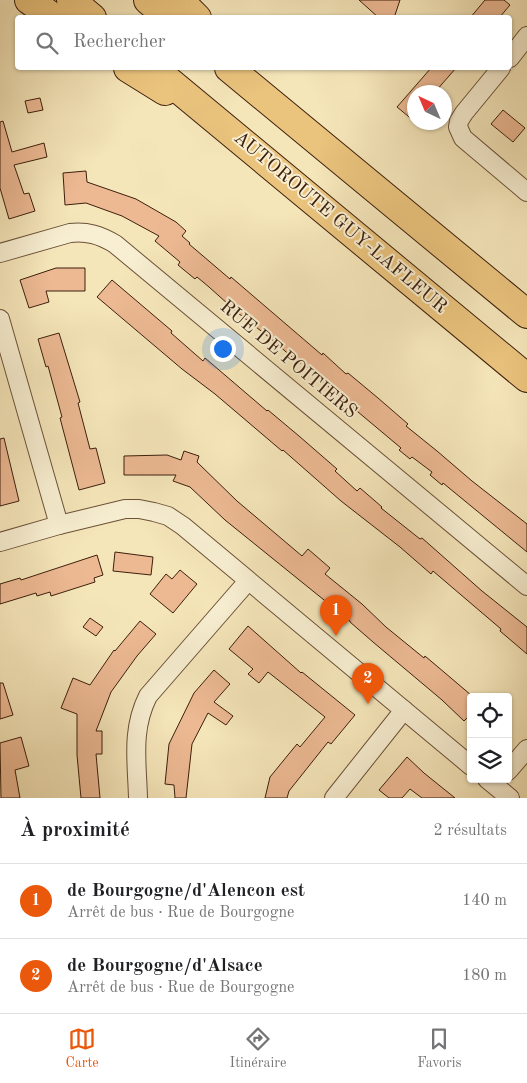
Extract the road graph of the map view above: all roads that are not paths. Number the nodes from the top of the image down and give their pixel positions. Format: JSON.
{"nodes":[{"id":1,"x":29,"y":0,"type":"edge"},
{"id":2,"x":72,"y":0,"type":"edge"},
{"id":3,"x":148,"y":0,"type":"edge"},
{"id":4,"x":179,"y":0,"type":"edge"},
{"id":5,"x":50,"y":15,"type":"edge"},
{"id":6,"x":89,"y":15,"type":"edge"},
{"id":7,"x":166,"y":15,"type":"edge"},
{"id":8,"x":194,"y":15,"type":"edge"},
{"id":9,"x":527,"y":36,"type":"edge"},
{"id":10,"x":512,"y":55,"type":"edge"},
{"id":11,"x":131,"y":70,"type":"edge"},
{"id":12,"x":155,"y":70,"type":"edge"},
{"id":13,"x":231,"y":70,"type":"edge"},
{"id":14,"x":250,"y":70,"type":"edge"},
{"id":15,"x":499,"y":70,"type":"edge"},
{"id":16,"x":244,"y":142,"type":"junction"},
{"id":17,"x":344,"y":162,"type":"junction"},
{"id":18,"x":527,"y":192,"type":"edge"},
{"id":19,"x":0,"y":254,"type":"edge"},
{"id":20,"x":527,"y":314,"type":"edge"},
{"id":21,"x":0,"y":319,"type":"edge"},
{"id":22,"x":527,"y":378,"type":"edge"},
{"id":23,"x":59,"y":525,"type":"junction"},
{"id":24,"x":0,"y":542,"type":"edge"},
{"id":25,"x":248,"y":581,"type":"junction"},
{"id":26,"x":527,"y":586,"type":"edge"},
{"id":27,"x":404,"y":710,"type":"junction"},
{"id":28,"x":527,"y":749,"type":"edge"},
{"id":29,"x":467,"y":763,"type":"edge"},
{"id":30,"x":512,"y":766,"type":"edge"},
{"id":31,"x":496,"y":783,"type":"edge"},
{"id":32,"x":138,"y":798,"type":"edge"},
{"id":33,"x":334,"y":798,"type":"edge"},
{"id":34,"x":510,"y":798,"type":"edge"}],
"edges":[{"from":1,"to":5,"type":"highway"},
{"from":2,"to":6,"type":"highway"},
{"from":3,"to":7,"type":"highway"},
{"from":4,"to":8,"type":"highway"},
{"from":9,"to":10,"type":"street"},
{"from":11,"to":16,"type":"highway"},
{"from":12,"to":16,"type":"highway","name":"AUTOROUTE GUY-LAFLEUR"},
{"from":13,"to":17,"type":"highway"},
{"from":14,"to":17,"type":"highway"},
{"from":15,"to":18,"type":"street"},
{"from":16,"to":22,"type":"highway","name":"AUTOROUTE GUY-LAFLEUR"},
{"from":17,"to":20,"type":"highway"},
{"from":19,"to":26,"type":"street","name":"RUE DE POITIERS"},
{"from":21,"to":23,"type":"street"},
{"from":23,"to":24,"type":"street"},
{"from":23,"to":25,"type":"street"},
{"from":25,"to":27,"type":"street"},
{"from":25,"to":32,"type":"street"},
{"from":27,"to":29,"type":"street"},
{"from":27,"to":33,"type":"street"},
{"from":28,"to":30,"type":"street"},
{"from":31,"to":34,"type":"street"}]}
